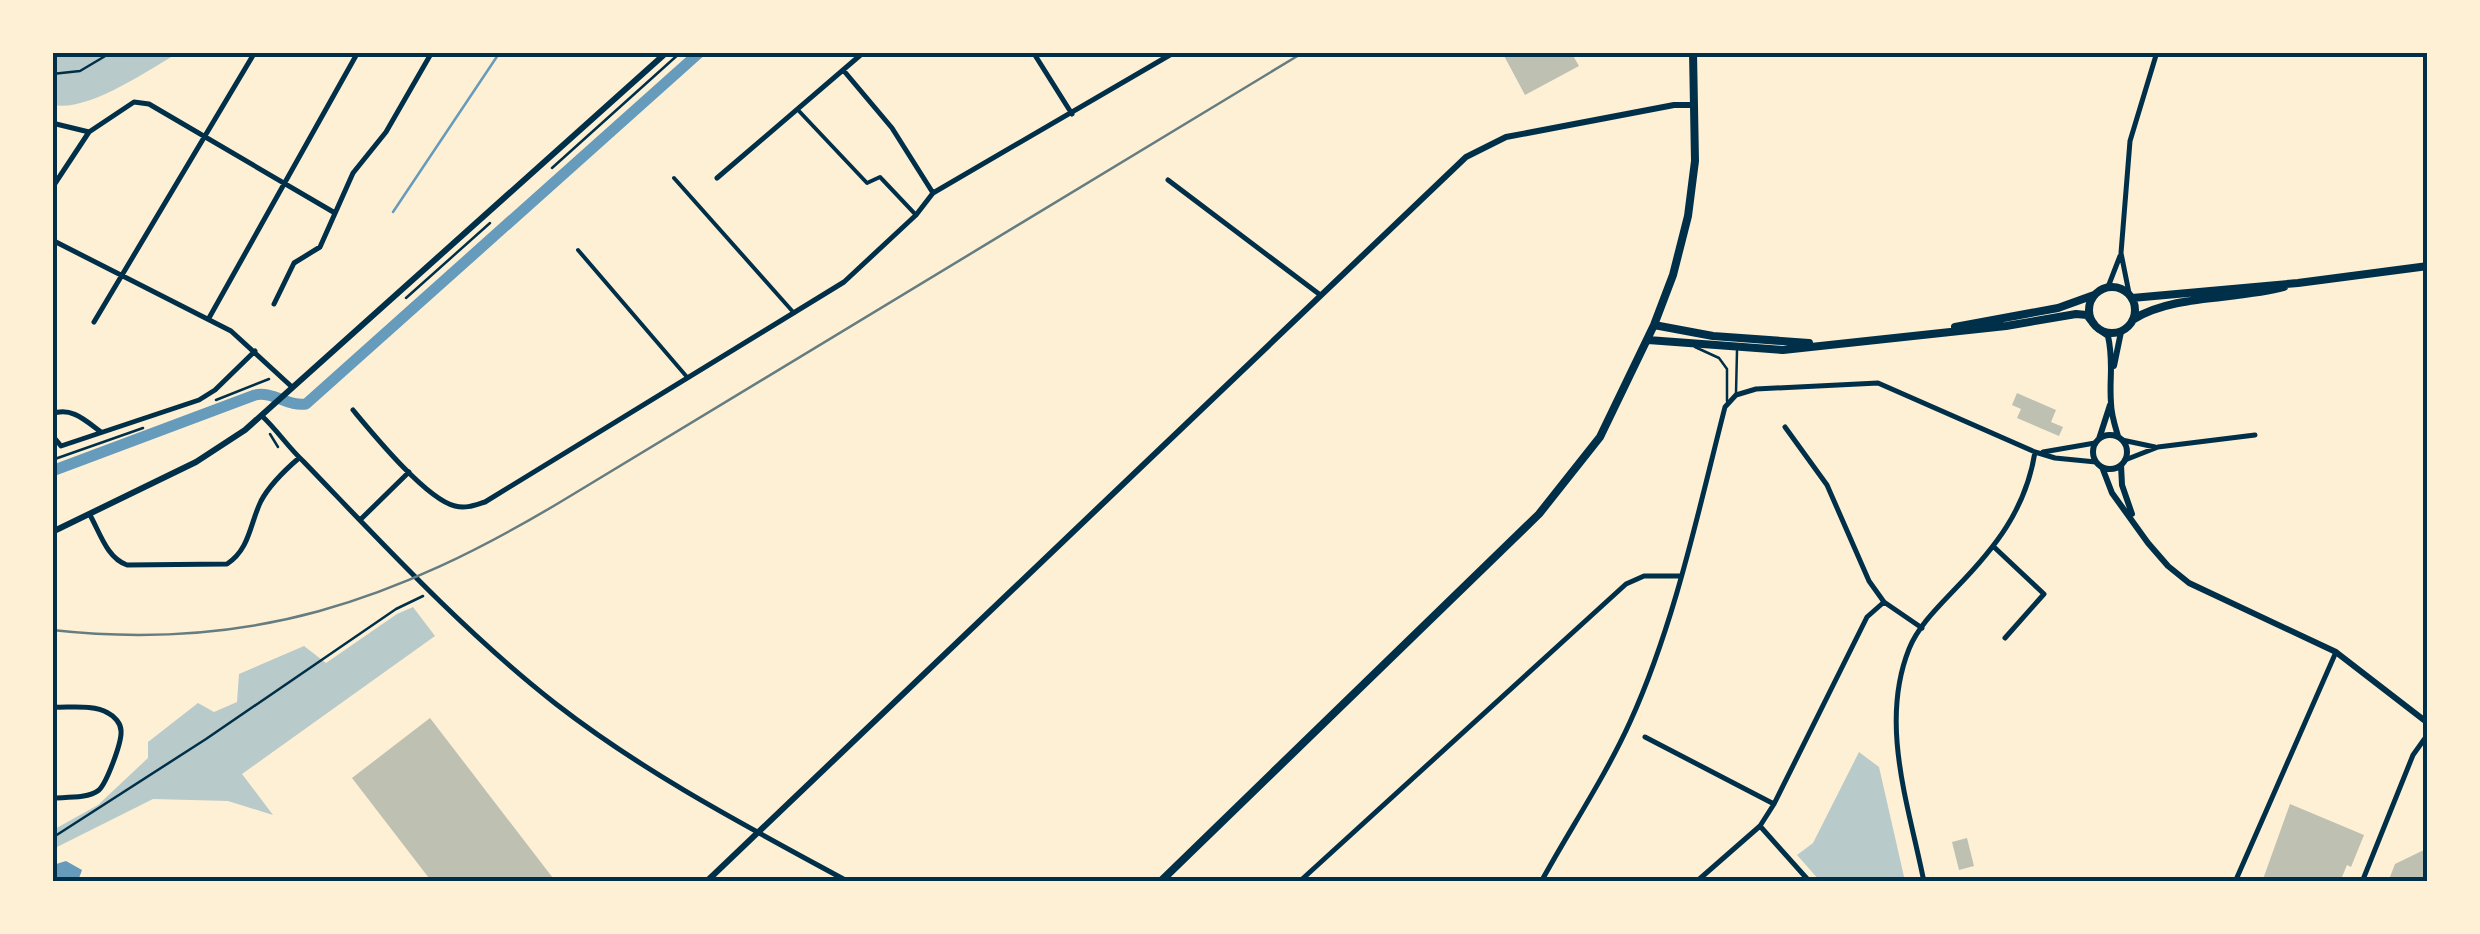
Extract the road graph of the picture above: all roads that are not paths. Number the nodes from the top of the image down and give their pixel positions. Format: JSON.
{"nodes":[{"id":1,"x":255,"y":52,"type":"edge"},
{"id":2,"x":358,"y":52,"type":"edge"},
{"id":3,"x":432,"y":52,"type":"edge"},
{"id":4,"x":667,"y":52,"type":"edge"},
{"id":5,"x":864,"y":52,"type":"edge"},
{"id":6,"x":1033,"y":52,"type":"edge"},
{"id":7,"x":1175,"y":52,"type":"edge"},
{"id":8,"x":1692,"y":52,"type":"edge"},
{"id":9,"x":2157,"y":52,"type":"edge"},
{"id":10,"x":2302,"y":52,"type":"edge"},
{"id":11,"x":2345,"y":52,"type":"edge"},
{"id":12,"x":844,"y":70,"type":"junction"},
{"id":13,"x":1696,"y":105,"type":"junction"},
{"id":14,"x":798,"y":110,"type":"junction"},
{"id":15,"x":1072,"y":114,"type":"junction"},
{"id":16,"x":52,"y":123,"type":"edge"},
{"id":17,"x":89,"y":132,"type":"junction"},
{"id":18,"x":204,"y":134,"type":"junction"},
{"id":19,"x":674,"y":178,"type":"dead end"},
{"id":20,"x":717,"y":178,"type":"dead end"},
{"id":21,"x":1168,"y":180,"type":"dead end"},
{"id":22,"x":284,"y":182,"type":"junction"},
{"id":23,"x":52,"y":188,"type":"edge"},
{"id":24,"x":933,"y":193,"type":"junction"},
{"id":25,"x":335,"y":213,"type":"junction"},
{"id":26,"x":916,"y":215,"type":"junction"},
{"id":27,"x":52,"y":240,"type":"edge"},
{"id":28,"x":578,"y":250,"type":"dead end"},
{"id":29,"x":2121,"y":253,"type":"junction"},
{"id":30,"x":2428,"y":266,"type":"edge"},
{"id":31,"x":122,"y":274,"type":"junction"},
{"id":32,"x":2298,"y":283,"type":"junction"},
{"id":33,"x":2108,"y":287,"type":"junction"},
{"id":34,"x":1319,"y":294,"type":"junction"},
{"id":35,"x":2094,"y":295,"type":"junction"},
{"id":36,"x":2130,"y":296,"type":"junction"},
{"id":37,"x":274,"y":304,"type":"dead end"},
{"id":38,"x":794,"y":312,"type":"junction"},
{"id":39,"x":208,"y":318,"type":"junction"},
{"id":40,"x":2134,"y":319,"type":"junction"},
{"id":41,"x":94,"y":322,"type":"dead end"},
{"id":42,"x":1654,"y":325,"type":"junction"},
{"id":43,"x":2096,"y":326,"type":"junction"},
{"id":44,"x":2121,"y":332,"type":"junction"},
{"id":45,"x":1922,"y":335,"type":"junction"},
{"id":46,"x":1730,"y":337,"type":"junction"},
{"id":47,"x":1648,"y":340,"type":"junction"},
{"id":48,"x":1689,"y":344,"type":"junction"},
{"id":49,"x":1828,"y":346,"type":"junction"},
{"id":50,"x":1736,"y":348,"type":"junction"},
{"id":51,"x":255,"y":350,"type":"junction"},
{"id":52,"x":2114,"y":367,"type":"junction"},
{"id":53,"x":686,"y":377,"type":"junction"},
{"id":54,"x":292,"y":388,"type":"junction"},
{"id":55,"x":1736,"y":395,"type":"junction"},
{"id":56,"x":1726,"y":403,"type":"junction"},
{"id":57,"x":2110,"y":404,"type":"junction"},
{"id":58,"x":353,"y":410,"type":"dead end"},
{"id":59,"x":52,"y":414,"type":"edge"},
{"id":60,"x":262,"y":416,"type":"junction"},
{"id":61,"x":1785,"y":427,"type":"dead end"},
{"id":62,"x":101,"y":432,"type":"junction"},
{"id":63,"x":52,"y":435,"type":"edge"},
{"id":64,"x":2255,"y":435,"type":"dead end"},
{"id":65,"x":2120,"y":438,"type":"junction"},
{"id":66,"x":2097,"y":441,"type":"junction"},
{"id":67,"x":2158,"y":448,"type":"junction"},
{"id":68,"x":2035,"y":452,"type":"junction"},
{"id":69,"x":299,"y":458,"type":"junction"},
{"id":70,"x":2123,"y":462,"type":"junction"},
{"id":71,"x":2099,"y":464,"type":"junction"},
{"id":72,"x":409,"y":472,"type":"junction"},
{"id":73,"x":90,"y":515,"type":"junction"},
{"id":74,"x":360,"y":519,"type":"junction"},
{"id":75,"x":2134,"y":520,"type":"junction"},
{"id":76,"x":52,"y":532,"type":"edge"},
{"id":77,"x":1994,"y":547,"type":"junction"},
{"id":78,"x":1680,"y":576,"type":"junction"},
{"id":79,"x":1884,"y":602,"type":"junction"},
{"id":80,"x":1922,"y":628,"type":"junction"},
{"id":81,"x":2005,"y":638,"type":"dead end"},
{"id":82,"x":2336,"y":652,"type":"junction"},
{"id":83,"x":52,"y":708,"type":"edge"},
{"id":84,"x":2428,"y":723,"type":"edge"},
{"id":85,"x":2428,"y":734,"type":"edge"},
{"id":86,"x":1645,"y":736,"type":"dead end"},
{"id":87,"x":52,"y":798,"type":"edge"},
{"id":88,"x":1774,"y":804,"type":"junction"},
{"id":89,"x":1760,"y":826,"type":"junction"},
{"id":90,"x":758,"y":832,"type":"junction"},
{"id":91,"x":706,"y":882,"type":"edge"},
{"id":92,"x":849,"y":882,"type":"edge"},
{"id":93,"x":1160,"y":882,"type":"edge"},
{"id":94,"x":1300,"y":882,"type":"edge"},
{"id":95,"x":1541,"y":882,"type":"edge"},
{"id":96,"x":1696,"y":882,"type":"edge"},
{"id":97,"x":1810,"y":882,"type":"edge"},
{"id":98,"x":1924,"y":882,"type":"edge"},
{"id":99,"x":2235,"y":882,"type":"edge"},
{"id":100,"x":2362,"y":882,"type":"edge"}],
"edges":[{"from":1,"to":18,"type":"street"},
{"from":2,"to":22,"type":"street"},
{"from":3,"to":25,"type":"street"},
{"from":4,"to":54,"type":"street"},
{"from":5,"to":12,"type":"street"},
{"from":6,"to":15,"type":"street"},
{"from":7,"to":15,"type":"street"},
{"from":8,"to":13,"type":"main road"},
{"from":9,"to":29,"type":"street"},
{"from":10,"to":11,"type":"street"},
{"from":12,"to":14,"type":"street"},
{"from":12,"to":24,"type":"street"},
{"from":13,"to":34,"type":"street"},
{"from":13,"to":42,"type":"main road"},
{"from":14,"to":20,"type":"street"},
{"from":14,"to":26,"type":"street"},
{"from":15,"to":24,"type":"street"},
{"from":16,"to":17,"type":"street"},
{"from":17,"to":18,"type":"street"},
{"from":17,"to":23,"type":"street"},
{"from":18,"to":22,"type":"street"},
{"from":18,"to":31,"type":"street"},
{"from":19,"to":38,"type":"street"},
{"from":21,"to":34,"type":"street"},
{"from":22,"to":25,"type":"street"},
{"from":22,"to":39,"type":"street"},
{"from":24,"to":26,"type":"street"},
{"from":25,"to":37,"type":"street"},
{"from":26,"to":38,"type":"street"},
{"from":27,"to":31,"type":"street"},
{"from":28,"to":53,"type":"street"},
{"from":29,"to":33,"type":"street"},
{"from":29,"to":36,"type":"street"},
{"from":30,"to":32,"type":"main road"},
{"from":31,"to":39,"type":"street"},
{"from":31,"to":41,"type":"street"},
{"from":32,"to":36,"type":"main road"},
{"from":32,"to":40,"type":"main road"},
{"from":33,"to":35,"type":"main road"},
{"from":33,"to":36,"type":"main road"},
{"from":34,"to":90,"type":"street"},
{"from":35,"to":43,"type":"main road"},
{"from":35,"to":45,"type":"main road"},
{"from":36,"to":40,"type":"main road"},
{"from":38,"to":53,"type":"street"},
{"from":39,"to":51,"type":"street"},
{"from":40,"to":44,"type":"main road"},
{"from":42,"to":46,"type":"main road"},
{"from":42,"to":47,"type":"main road"},
{"from":43,"to":44,"type":"main road"},
{"from":43,"to":45,"type":"main road"},
{"from":43,"to":52,"type":"street"},
{"from":44,"to":52,"type":"street"},
{"from":45,"to":49,"type":"main road"},
{"from":46,"to":49,"type":"main road"},
{"from":46,"to":50,"type":"lane"},
{"from":47,"to":48,"type":"main road"},
{"from":47,"to":93,"type":"main road"},
{"from":48,"to":50,"type":"main road"},
{"from":48,"to":56,"type":"lane"},
{"from":49,"to":50,"type":"main road"},
{"from":50,"to":55,"type":"lane"},
{"from":51,"to":54,"type":"street"},
{"from":51,"to":62,"type":"street"},
{"from":52,"to":57,"type":"street"},
{"from":53,"to":72,"type":"street"},
{"from":54,"to":60,"type":"street"},
{"from":55,"to":56,"type":"street"},
{"from":55,"to":68,"type":"street"},
{"from":56,"to":78,"type":"street"},
{"from":57,"to":65,"type":"street"},
{"from":57,"to":66,"type":"street"},
{"from":58,"to":72,"type":"street"},
{"from":59,"to":62,"type":"street"},
{"from":60,"to":69,"type":"street"},
{"from":60,"to":73,"type":"street"},
{"from":61,"to":79,"type":"street"},
{"from":62,"to":63,"type":"street"},
{"from":64,"to":67,"type":"street"},
{"from":65,"to":66,"type":"street"},
{"from":65,"to":67,"type":"street"},
{"from":65,"to":70,"type":"street"},
{"from":66,"to":68,"type":"street"},
{"from":66,"to":71,"type":"street"},
{"from":67,"to":70,"type":"street"},
{"from":68,"to":71,"type":"street"},
{"from":68,"to":77,"type":"street"},
{"from":69,"to":73,"type":"street"},
{"from":69,"to":74,"type":"street"},
{"from":70,"to":71,"type":"street"},
{"from":70,"to":75,"type":"street"},
{"from":71,"to":75,"type":"street"},
{"from":72,"to":74,"type":"street"},
{"from":73,"to":76,"type":"street"},
{"from":74,"to":90,"type":"street"},
{"from":75,"to":82,"type":"street"},
{"from":77,"to":80,"type":"street"},
{"from":77,"to":81,"type":"street"},
{"from":78,"to":94,"type":"street"},
{"from":78,"to":95,"type":"street"},
{"from":79,"to":80,"type":"street"},
{"from":79,"to":88,"type":"street"},
{"from":80,"to":98,"type":"street"},
{"from":82,"to":84,"type":"street"},
{"from":82,"to":99,"type":"street"},
{"from":83,"to":87,"type":"street"},
{"from":85,"to":100,"type":"street"},
{"from":86,"to":88,"type":"street"},
{"from":88,"to":89,"type":"street"},
{"from":89,"to":96,"type":"street"},
{"from":89,"to":97,"type":"street"},
{"from":90,"to":91,"type":"street"},
{"from":90,"to":92,"type":"street"}]}
